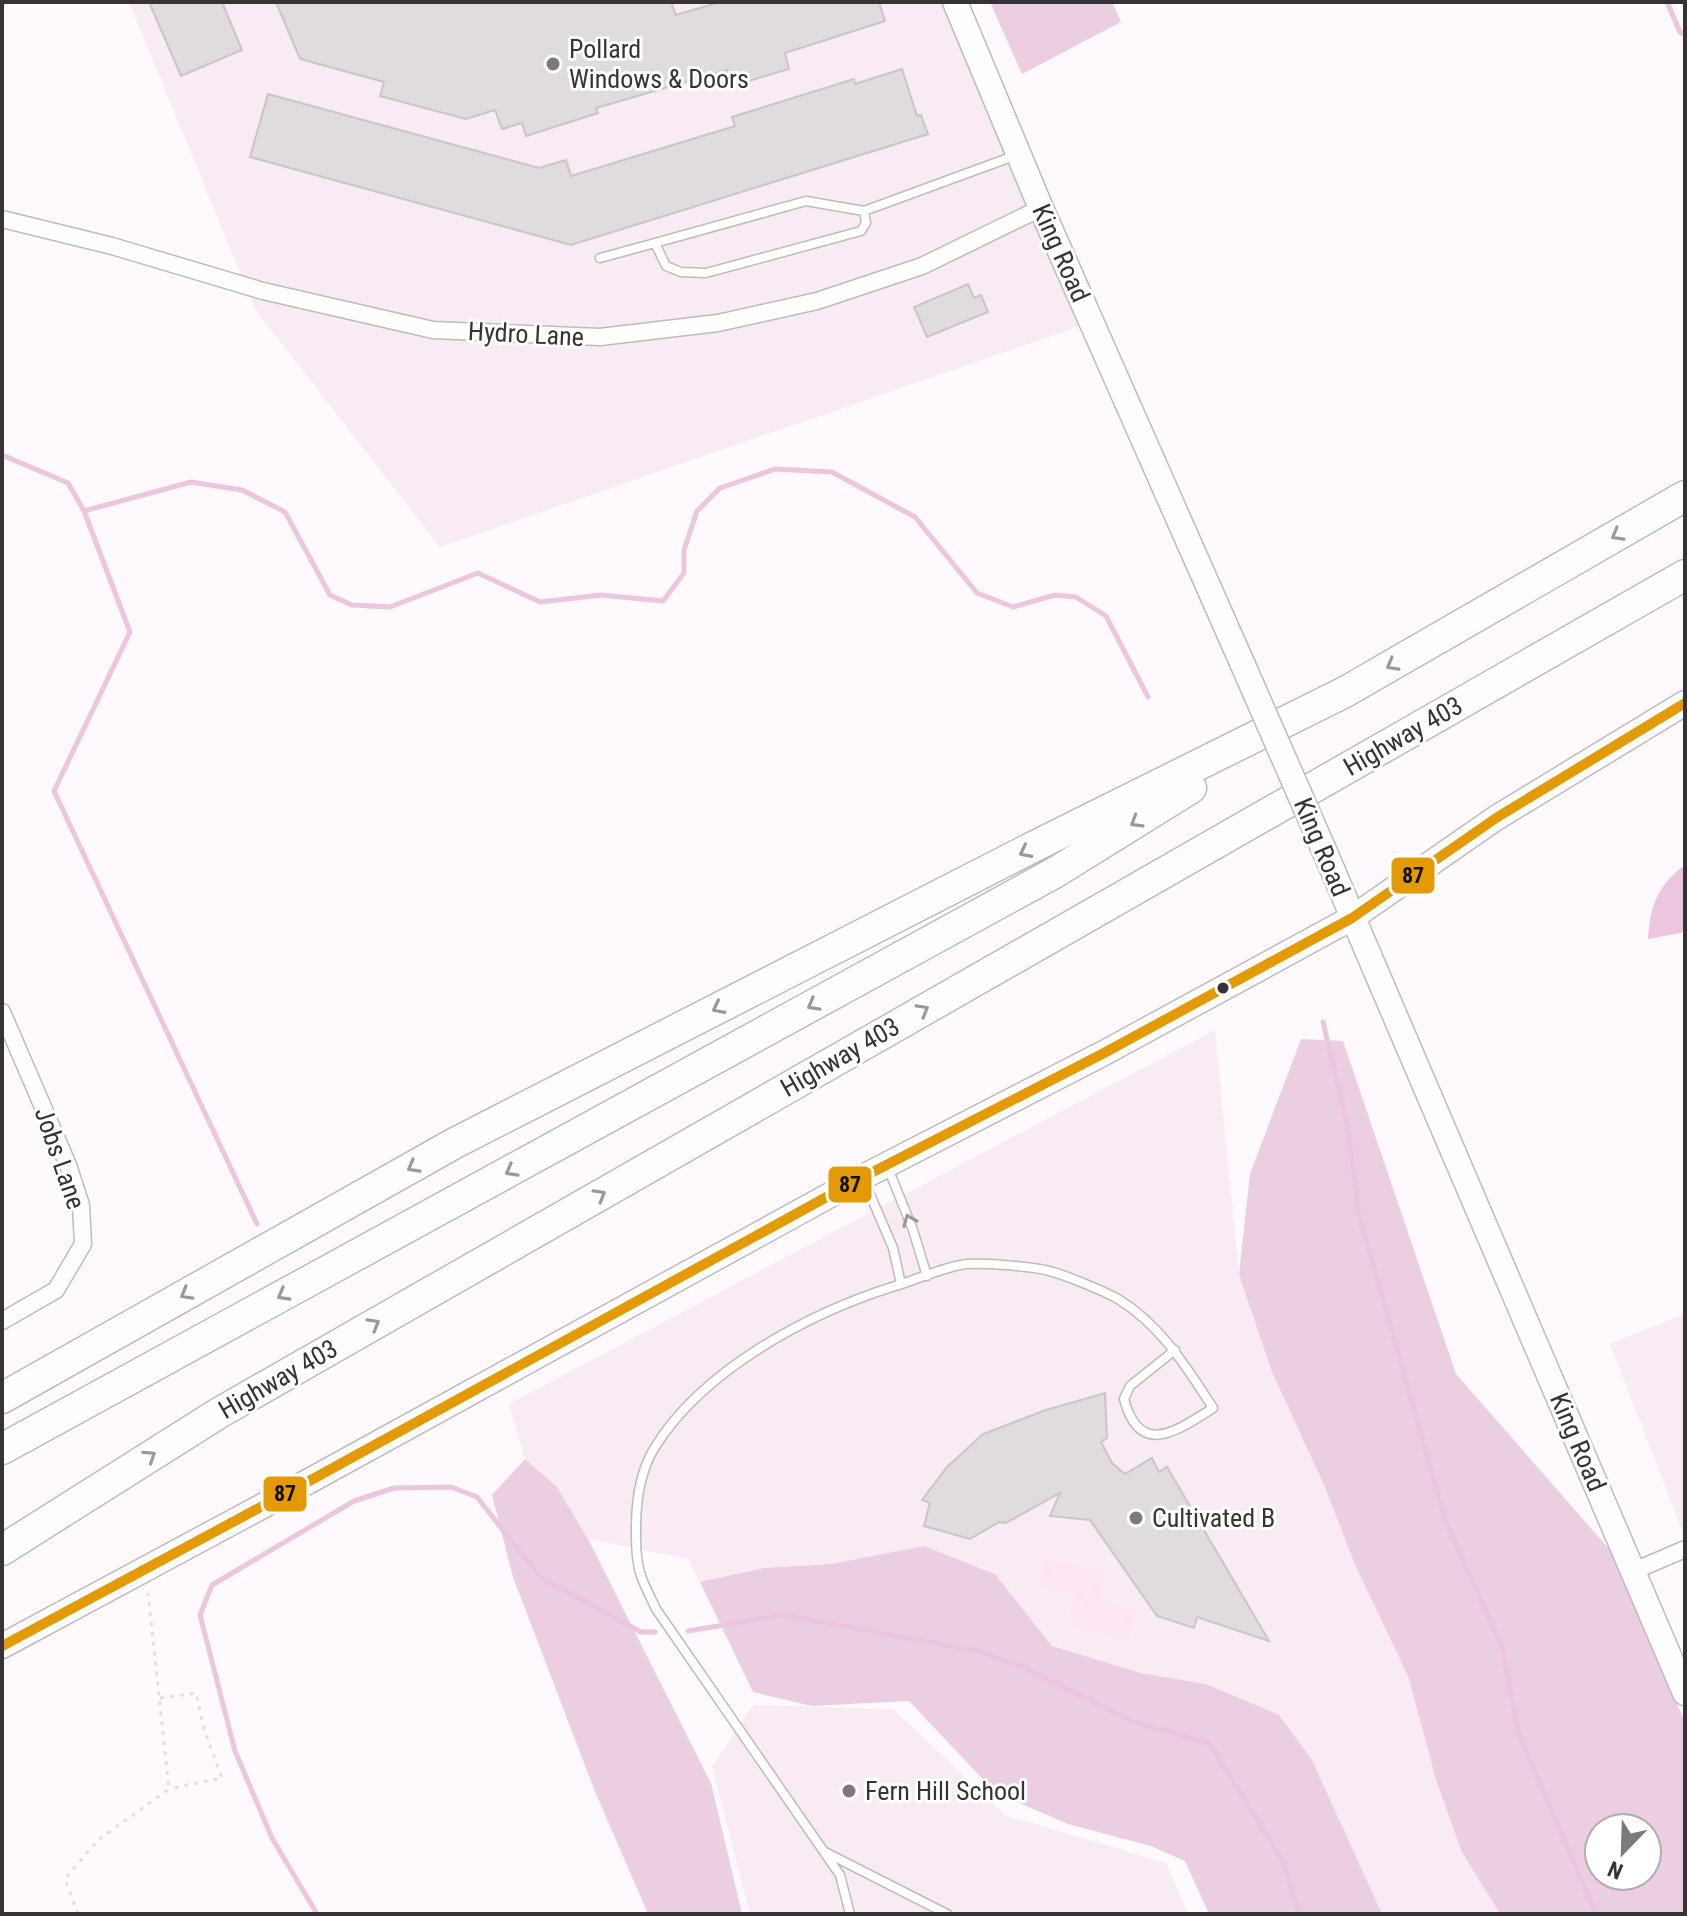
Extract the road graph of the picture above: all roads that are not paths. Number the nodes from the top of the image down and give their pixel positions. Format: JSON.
{"nodes":[{"id":1,"x":955,"y":2,"type":"edge"},
{"id":2,"x":1019,"y":154,"type":"junction"},
{"id":3,"x":1041,"y":208,"type":"junction"},
{"id":4,"x":864,"y":211,"type":"junction"},
{"id":5,"x":2,"y":219,"type":"edge"},
{"id":6,"x":655,"y":243,"type":"junction"},
{"id":7,"x":600,"y":258,"type":"dead end"},
{"id":8,"x":1685,"y":496,"type":"edge"},
{"id":9,"x":1685,"y":575,"type":"edge"},
{"id":10,"x":1345,"y":692,"type":"junction"},
{"id":11,"x":1685,"y":703,"type":"edge"},
{"id":12,"x":1352,"y":918,"type":"junction"},
{"id":13,"x":2,"y":1012,"type":"edge"},
{"id":14,"x":886,"y":1165,"type":"junction"},
{"id":15,"x":863,"y":1177,"type":"junction"},
{"id":16,"x":927,"y":1276,"type":"junction"},
{"id":17,"x":901,"y":1284,"type":"junction"},
{"id":18,"x":2,"y":1321,"type":"edge"},
{"id":19,"x":1175,"y":1350,"type":"junction"},
{"id":20,"x":2,"y":1398,"type":"edge"},
{"id":21,"x":2,"y":1449,"type":"edge"},
{"id":22,"x":85,"y":1498,"type":"junction"},
{"id":23,"x":2,"y":1539,"type":"edge"},
{"id":24,"x":1685,"y":1549,"type":"edge"},
{"id":25,"x":2,"y":1550,"type":"edge"},
{"id":26,"x":1634,"y":1571,"type":"junction"},
{"id":27,"x":2,"y":1646,"type":"edge"},
{"id":28,"x":1685,"y":1693,"type":"edge"},
{"id":29,"x":824,"y":1852,"type":"junction"},
{"id":30,"x":850,"y":1914,"type":"edge"},
{"id":31,"x":947,"y":1914,"type":"edge"}],
"edges":[{"from":1,"to":2,"type":"street","name":"King Road"},
{"from":2,"to":3,"type":"street","name":"King Road"},
{"from":2,"to":4,"type":"lane"},
{"from":3,"to":5,"type":"street","name":"Hydro Lane"},
{"from":3,"to":12,"type":"street","name":"King Road","bridge":true},
{"from":4,"to":6,"type":"lane"},
{"from":4,"to":6,"type":"lane"},
{"from":6,"to":7,"type":"lane"},
{"from":8,"to":10,"type":"highway","one_way":true},
{"from":22,"to":9,"type":"highway","name":"Highway 403","one_way":true},
{"from":10,"to":20,"type":"highway","one_way":true},
{"from":10,"to":21,"type":"highway","one_way":true},
{"from":11,"to":12,"type":"street"},
{"from":12,"to":14,"type":"street"},
{"from":12,"to":26,"type":"street","name":"King Road"},
{"from":13,"to":18,"type":"street","name":"Jobs Lane"},
{"from":14,"to":15,"type":"street"},
{"from":16,"to":14,"type":"lane","one_way":true},
{"from":15,"to":17,"type":"lane"},
{"from":15,"to":27,"type":"street"},
{"from":16,"to":17,"type":"lane"},
{"from":16,"to":19,"type":"lane"},
{"from":17,"to":29,"type":"lane"},
{"from":19,"to":19,"type":"lane"},
{"from":22,"to":23,"type":"highway"},
{"from":22,"to":25,"type":"highway","name":"Highway 403"},
{"from":24,"to":26,"type":"street"},
{"from":26,"to":28,"type":"street","name":"King Road"},
{"from":29,"to":30,"type":"lane"},
{"from":29,"to":31,"type":"lane"}]}
